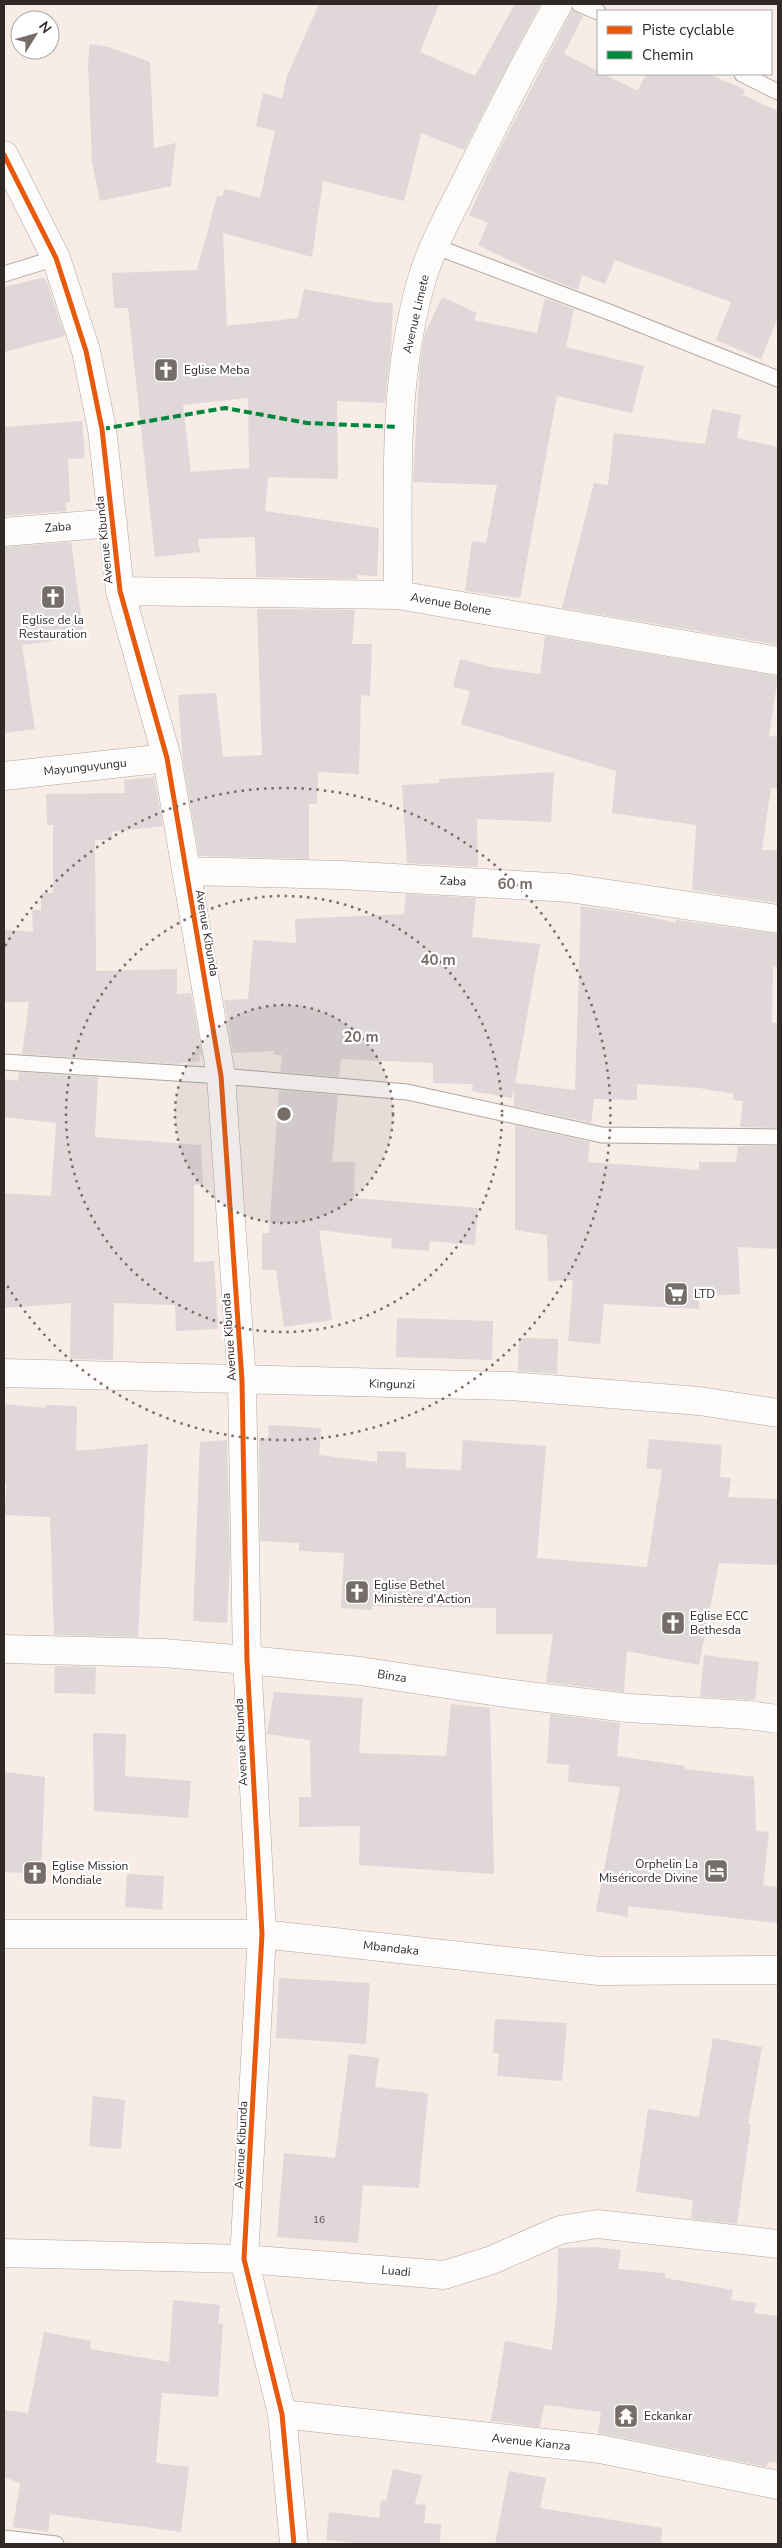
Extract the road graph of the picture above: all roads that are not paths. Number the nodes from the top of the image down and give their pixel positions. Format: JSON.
{"nodes":[{"id":1,"x":558,"y":4,"type":"edge"},
{"id":2,"x":579,"y":4,"type":"edge"},
{"id":3,"x":597,"y":12,"type":"edge"},
{"id":4,"x":744,"y":75,"type":"edge"},
{"id":5,"x":778,"y":92,"type":"edge"},
{"id":6,"x":4,"y":154,"type":"edge"},
{"id":7,"x":434,"y":246,"type":"junction"},
{"id":8,"x":56,"y":258,"type":"junction"},
{"id":9,"x":4,"y":274,"type":"edge"},
{"id":10,"x":778,"y":379,"type":"edge"},
{"id":11,"x":113,"y":523,"type":"junction"},
{"id":12,"x":4,"y":532,"type":"edge"},
{"id":13,"x":120,"y":591,"type":"junction"},
{"id":14,"x":398,"y":595,"type":"junction"},
{"id":15,"x":778,"y":660,"type":"edge"},
{"id":16,"x":166,"y":758,"type":"junction"},
{"id":17,"x":4,"y":776,"type":"edge"},
{"id":18,"x":186,"y":871,"type":"junction"},
{"id":19,"x":778,"y":919,"type":"edge"},
{"id":20,"x":4,"y":1062,"type":"edge"},
{"id":21,"x":221,"y":1076,"type":"junction"},
{"id":22,"x":778,"y":1137,"type":"edge"},
{"id":23,"x":4,"y":1373,"type":"edge"},
{"id":24,"x":242,"y":1381,"type":"junction"},
{"id":25,"x":778,"y":1413,"type":"edge"},
{"id":26,"x":4,"y":1649,"type":"edge"},
{"id":27,"x":247,"y":1660,"type":"junction"},
{"id":28,"x":778,"y":1719,"type":"edge"},
{"id":29,"x":4,"y":1934,"type":"edge"},
{"id":30,"x":262,"y":1934,"type":"junction"},
{"id":31,"x":778,"y":1970,"type":"edge"},
{"id":32,"x":778,"y":2244,"type":"edge"},
{"id":33,"x":4,"y":2253,"type":"edge"},
{"id":34,"x":244,"y":2259,"type":"junction"},
{"id":35,"x":282,"y":2414,"type":"junction"},
{"id":36,"x":778,"y":2485,"type":"edge"},
{"id":37,"x":4,"y":2538,"type":"edge"},
{"id":38,"x":56,"y":2544,"type":"edge"},
{"id":39,"x":294,"y":2544,"type":"edge"}],
"edges":[{"from":1,"to":7,"type":"street","name":"Avenue Limete"},
{"from":2,"to":3,"type":"lane"},
{"from":4,"to":5,"type":"lane"},
{"from":6,"to":8,"type":"street","name":"Avenue Kibunda"},
{"from":7,"to":10,"type":"lane"},
{"from":7,"to":14,"type":"street","name":"Avenue Limete"},
{"from":8,"to":9,"type":"lane"},
{"from":8,"to":11,"type":"street","name":"Avenue Kibunda"},
{"from":11,"to":12,"type":"street","name":"Zaba"},
{"from":11,"to":13,"type":"street","name":"Avenue Kibunda"},
{"from":13,"to":14,"type":"street","name":"Avenue Bolene"},
{"from":13,"to":16,"type":"street","name":"Avenue Kibunda"},
{"from":14,"to":15,"type":"street","name":"Avenue Bolene"},
{"from":16,"to":17,"type":"street","name":"Mayunguyungu"},
{"from":16,"to":18,"type":"street","name":"Avenue Kibunda"},
{"from":18,"to":19,"type":"street","name":"Zaba"},
{"from":18,"to":21,"type":"street","name":"Avenue Kibunda"},
{"from":20,"to":21,"type":"lane"},
{"from":21,"to":22,"type":"lane"},
{"from":21,"to":24,"type":"street","name":"Avenue Kibunda"},
{"from":23,"to":24,"type":"street","name":"Kingunzi"},
{"from":24,"to":25,"type":"street","name":"Kingunzi"},
{"from":24,"to":27,"type":"street","name":"Avenue Kibunda"},
{"from":26,"to":27,"type":"street","name":"Binza"},
{"from":27,"to":28,"type":"street","name":"Binza"},
{"from":27,"to":30,"type":"street","name":"Avenue Kibunda"},
{"from":29,"to":30,"type":"street","name":"Mbandaka"},
{"from":30,"to":31,"type":"street","name":"Mbandaka"},
{"from":30,"to":34,"type":"street","name":"Avenue Kibunda"},
{"from":32,"to":34,"type":"street","name":"Luadi"},
{"from":33,"to":34,"type":"street","name":"Luadi"},
{"from":34,"to":35,"type":"street","name":"Avenue Kibunda"},
{"from":35,"to":36,"type":"street","name":"Avenue Kianza"},
{"from":35,"to":39,"type":"street","name":"Avenue Kibunda"},
{"from":37,"to":38,"type":"lane"}]}
